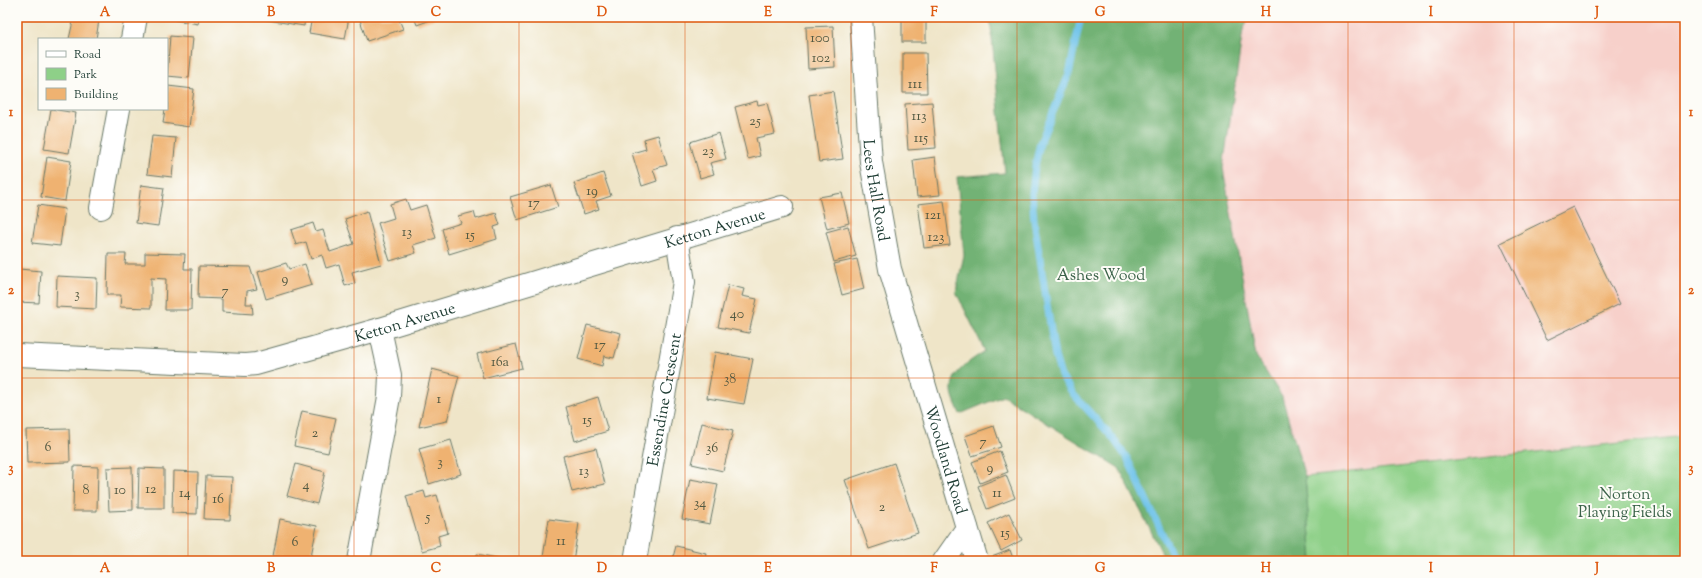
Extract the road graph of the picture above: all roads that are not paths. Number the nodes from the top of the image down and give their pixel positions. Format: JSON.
{"nodes":[{"id":1,"x":136,"y":17,"type":"edge"},
{"id":2,"x":861,"y":17,"type":"edge"},
{"id":3,"x":132,"y":38,"type":"edge"},
{"id":4,"x":119,"y":110,"type":"edge"},
{"id":5,"x":782,"y":207,"type":"dead end"},
{"id":6,"x":101,"y":208,"type":"dead end"},
{"id":7,"x":677,"y":238,"type":"junction"},
{"id":8,"x":380,"y":329,"type":"junction"},
{"id":9,"x":17,"y":355,"type":"edge"},
{"id":10,"x":917,"y":359,"type":"joint"},
{"id":11,"x":967,"y":528,"type":"junction"},
{"id":12,"x":359,"y":561,"type":"edge"},
{"id":13,"x":635,"y":561,"type":"edge"},
{"id":14,"x":944,"y":561,"type":"edge"},
{"id":15,"x":977,"y":561,"type":"edge"}],
"edges":[{"from":1,"to":3,"type":"street"},
{"from":2,"to":10,"type":"street","name":"Lees Hall Road"},
{"from":4,"to":6,"type":"street"},
{"from":5,"to":7,"type":"street","name":"Ketton Avenue"},
{"from":7,"to":8,"type":"street","name":"Ketton Avenue"},
{"from":7,"to":13,"type":"street","name":"Essendine Crescent"},
{"from":8,"to":9,"type":"street","name":"Ketton Avenue"},
{"from":8,"to":12,"type":"street"},
{"from":10,"to":11,"type":"street","name":"Woodland Road"},
{"from":11,"to":14,"type":"street"},
{"from":11,"to":15,"type":"street","name":"Woodland Road"}]}
